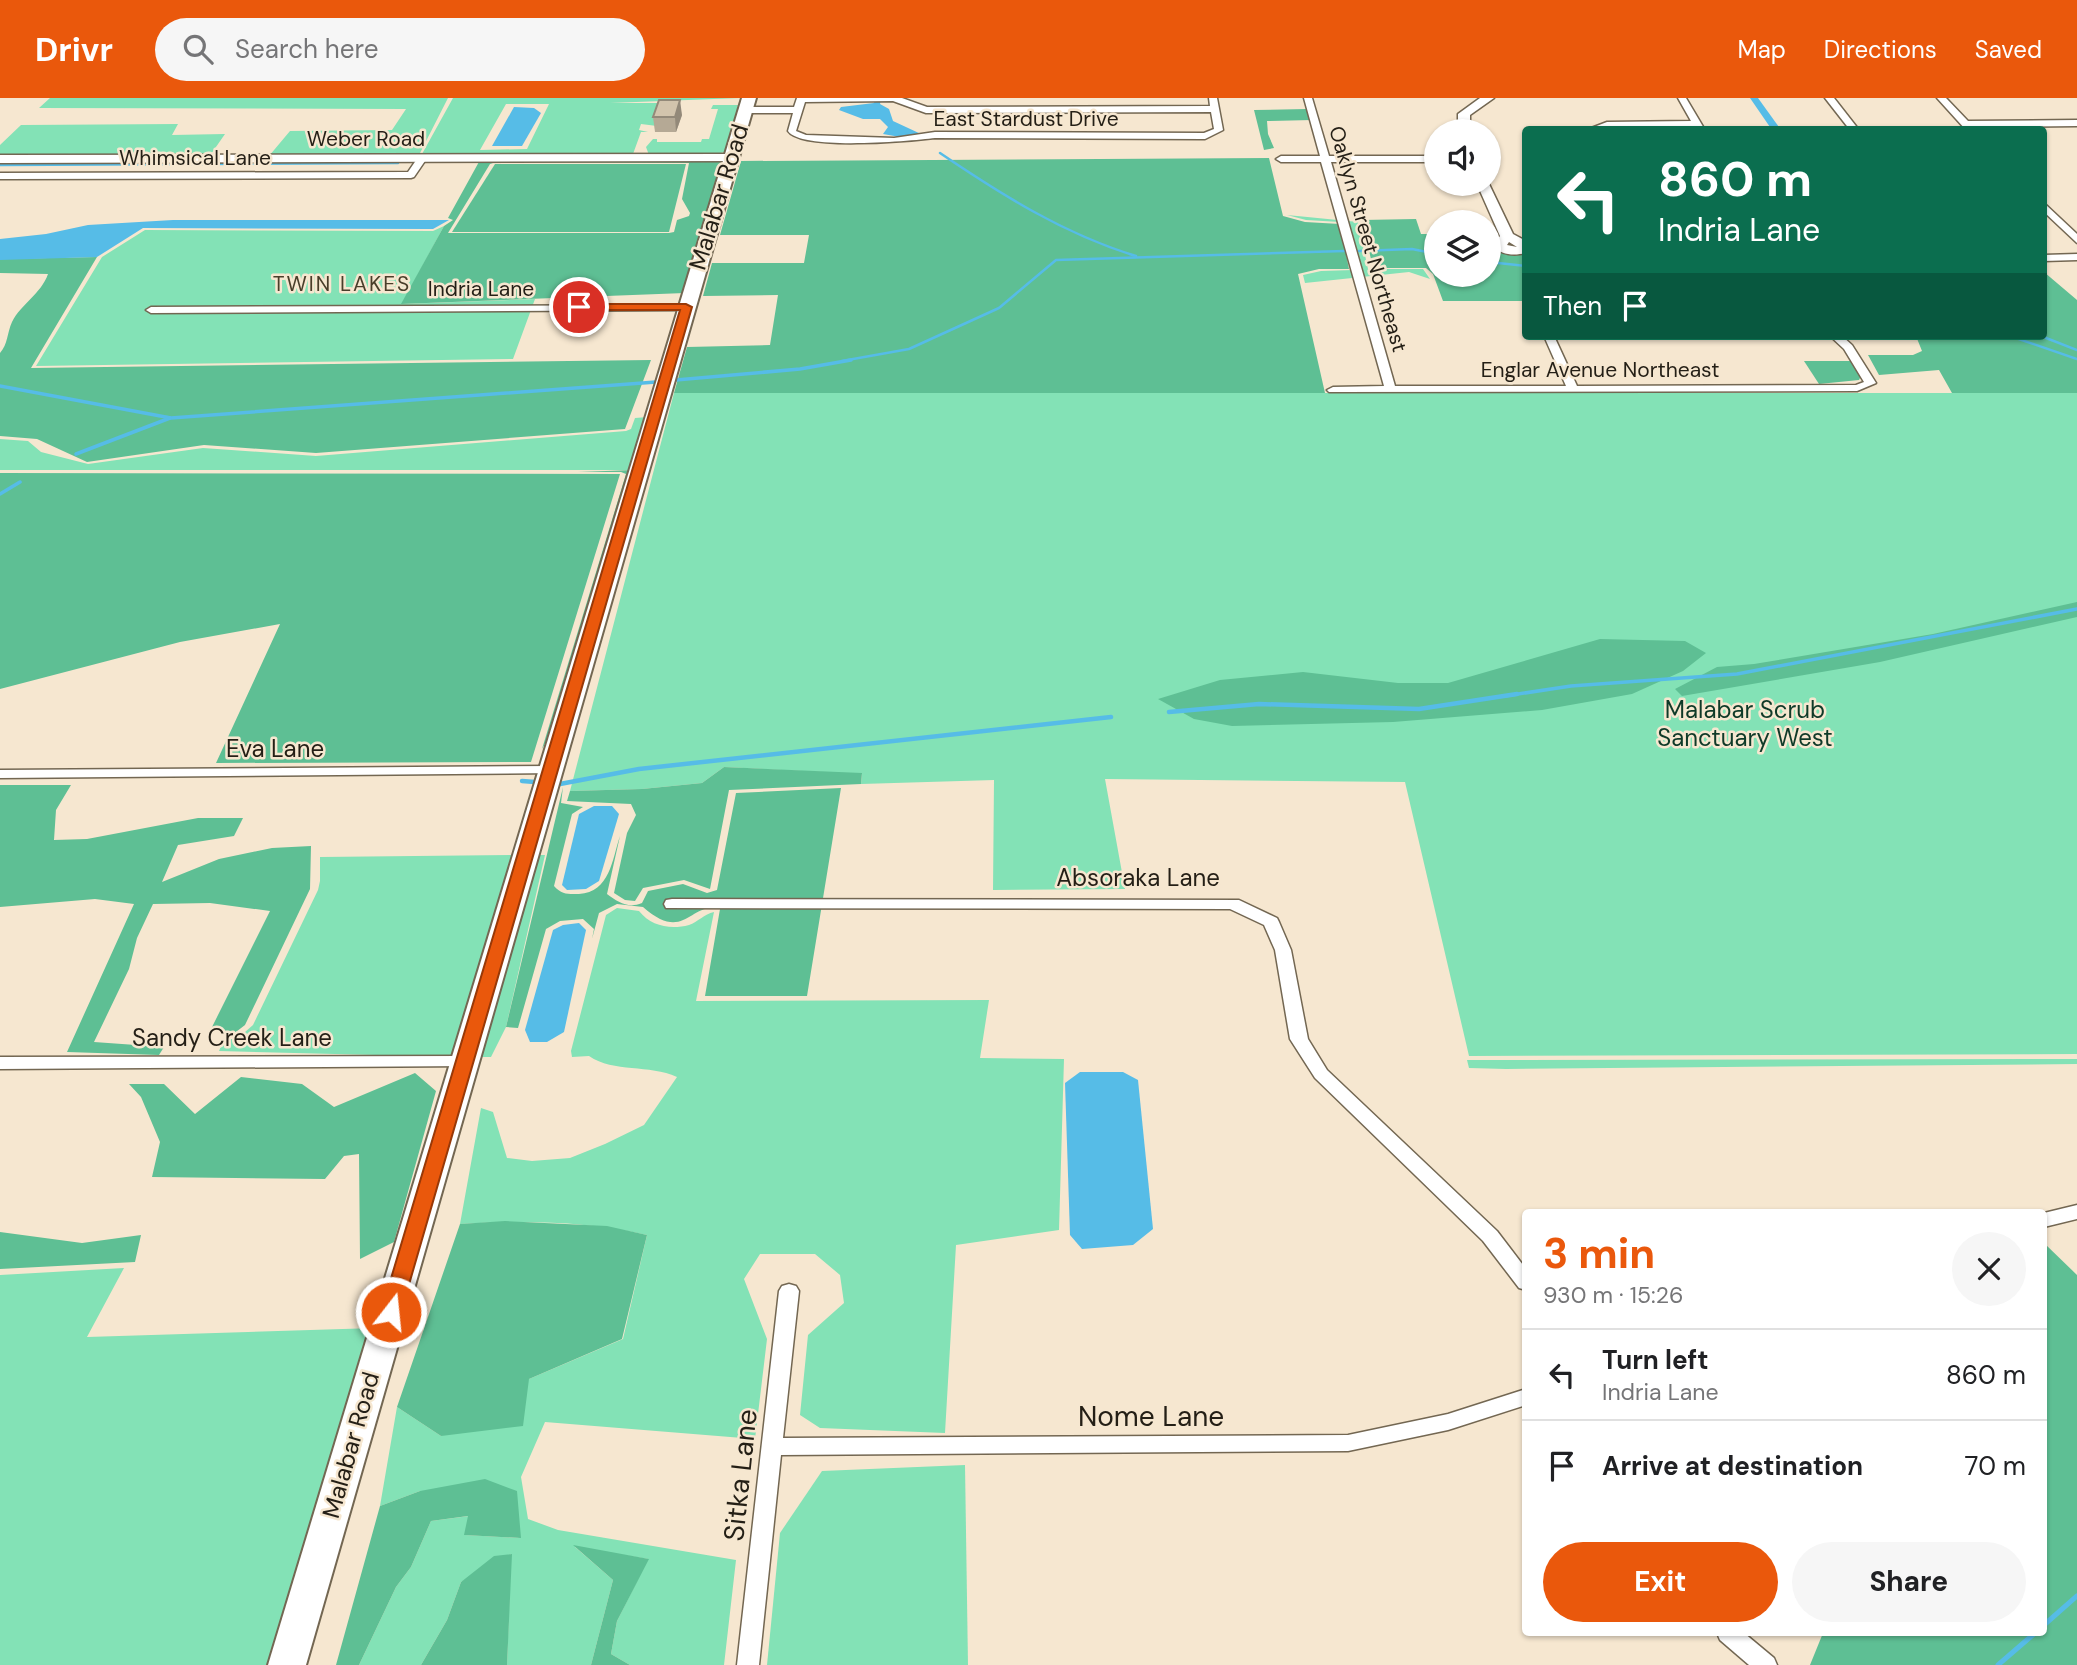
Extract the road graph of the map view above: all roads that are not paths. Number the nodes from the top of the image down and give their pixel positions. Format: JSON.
{"nodes":[{"id":1,"x":872,"y":98,"type":"edge"},
{"id":2,"x":881,"y":98,"type":"edge"},
{"id":3,"x":894,"y":98,"type":"edge"},
{"id":4,"x":917,"y":98,"type":"edge"},
{"id":5,"x":1308,"y":98,"type":"edge"},
{"id":6,"x":1488,"y":98,"type":"edge"},
{"id":7,"x":1682,"y":98,"type":"edge"},
{"id":8,"x":1829,"y":98,"type":"edge"},
{"id":9,"x":1941,"y":98,"type":"edge"},
{"id":10,"x":838,"y":99,"type":"edge"},
{"id":11,"x":1214,"y":103,"type":"edge"},
{"id":12,"x":747,"y":104,"type":"edge"},
{"id":13,"x":908,"y":104,"type":"junction"},
{"id":14,"x":798,"y":110,"type":"junction"},
{"id":15,"x":1464,"y":119,"type":"edge"},
{"id":16,"x":2077,"y":123,"type":"edge"},
{"id":17,"x":1605,"y":126,"type":"edge"},
{"id":18,"x":1654,"y":126,"type":"edge"},
{"id":19,"x":1698,"y":126,"type":"edge"},
{"id":20,"x":1852,"y":126,"type":"edge"},
{"id":21,"x":1967,"y":126,"type":"edge"},
{"id":22,"x":1995,"y":126,"type":"edge"},
{"id":23,"x":422,"y":158,"type":"junction"},
{"id":24,"x":731,"y":158,"type":"junction"},
{"id":25,"x":0,"y":159,"type":"edge"},
{"id":26,"x":1281,"y":159,"type":"dead end"},
{"id":27,"x":1325,"y":159,"type":"junction"},
{"id":28,"x":1424,"y":159,"type":"edge"},
{"id":29,"x":0,"y":176,"type":"edge"},
{"id":30,"x":1489,"y":196,"type":"edge"},
{"id":31,"x":2047,"y":209,"type":"edge"},
{"id":32,"x":1507,"y":236,"type":"dead end"},
{"id":33,"x":2077,"y":240,"type":"edge"},
{"id":34,"x":2077,"y":257,"type":"edge"},
{"id":35,"x":2047,"y":258,"type":"edge"},
{"id":36,"x":686,"y":307,"type":"junction"},
{"id":37,"x":151,"y":310,"type":"dead end"},
{"id":38,"x":1551,"y":340,"type":"edge"},
{"id":39,"x":1840,"y":340,"type":"edge"},
{"id":40,"x":1573,"y":389,"type":"junction"},
{"id":41,"x":1333,"y":390,"type":"dead end"},
{"id":42,"x":1391,"y":390,"type":"junction"},
{"id":43,"x":551,"y":770,"type":"junction"},
{"id":44,"x":0,"y":774,"type":"edge"},
{"id":45,"x":672,"y":904,"type":"dead end"},
{"id":46,"x":464,"y":1062,"type":"junction"},
{"id":47,"x":0,"y":1063,"type":"edge"},
{"id":48,"x":2077,"y":1212,"type":"edge"},
{"id":49,"x":2047,"y":1219,"type":"edge"},
{"id":50,"x":1522,"y":1278,"type":"edge"},
{"id":51,"x":789,"y":1291,"type":"dead end"},
{"id":52,"x":1522,"y":1398,"type":"edge"},
{"id":53,"x":771,"y":1447,"type":"junction"},
{"id":54,"x":1732,"y":1636,"type":"edge"},
{"id":55,"x":287,"y":1665,"type":"edge"},
{"id":56,"x":748,"y":1665,"type":"edge"},
{"id":57,"x":1766,"y":1665,"type":"edge"}],
"edges":[{"from":1,"to":2,"type":"street"},
{"from":1,"to":10,"type":"street"},
{"from":2,"to":3,"type":"street"},
{"from":3,"to":13,"type":"street"},
{"from":4,"to":13,"type":"street"},
{"from":5,"to":27,"type":"street","name":"Oaklyn Street Northeast"},
{"from":6,"to":15,"type":"street"},
{"from":7,"to":19,"type":"street"},
{"from":8,"to":20,"type":"street"},
{"from":9,"to":21,"type":"street"},
{"from":10,"to":14,"type":"street"},
{"from":11,"to":13,"type":"street"},
{"from":11,"to":14,"type":"street","name":"East Stardust Drive"},
{"from":12,"to":14,"type":"street"},
{"from":12,"to":24,"type":"main road","name":"Malabar Road"},
{"from":16,"to":22,"type":"street"},
{"from":17,"to":18,"type":"street"},
{"from":23,"to":24,"type":"street","name":"Weber Road"},
{"from":23,"to":25,"type":"street","name":"Weber Road"},
{"from":23,"to":29,"type":"street","name":"Whimsical Lane"},
{"from":24,"to":36,"type":"main road","name":"Malabar Road"},
{"from":26,"to":27,"type":"street"},
{"from":27,"to":28,"type":"street"},
{"from":27,"to":42,"type":"street","name":"Oaklyn Street Northeast"},
{"from":30,"to":32,"type":"street"},
{"from":31,"to":33,"type":"street"},
{"from":34,"to":35,"type":"street"},
{"from":36,"to":37,"type":"street","name":"Indria Lane"},
{"from":36,"to":43,"type":"main road","name":"Malabar Road"},
{"from":38,"to":40,"type":"street"},
{"from":39,"to":40,"type":"street","name":"Englar Avenue Northeast"},
{"from":40,"to":42,"type":"street","name":"Englar Avenue Northeast"},
{"from":41,"to":42,"type":"street","name":"Englar Avenue Northeast"},
{"from":43,"to":44,"type":"street","name":"Eva Lane"},
{"from":43,"to":46,"type":"main road","name":"Malabar Road"},
{"from":45,"to":50,"type":"street","name":"Absoraka Lane"},
{"from":46,"to":47,"type":"street","name":"Sandy Creek Lane"},
{"from":46,"to":55,"type":"main road","name":"Malabar Road"},
{"from":48,"to":49,"type":"street"},
{"from":51,"to":53,"type":"street","name":"Sitka Lane"},
{"from":52,"to":53,"type":"street","name":"Nome Lane"},
{"from":53,"to":56,"type":"street","name":"Sitka Lane"},
{"from":54,"to":57,"type":"street"}]}
